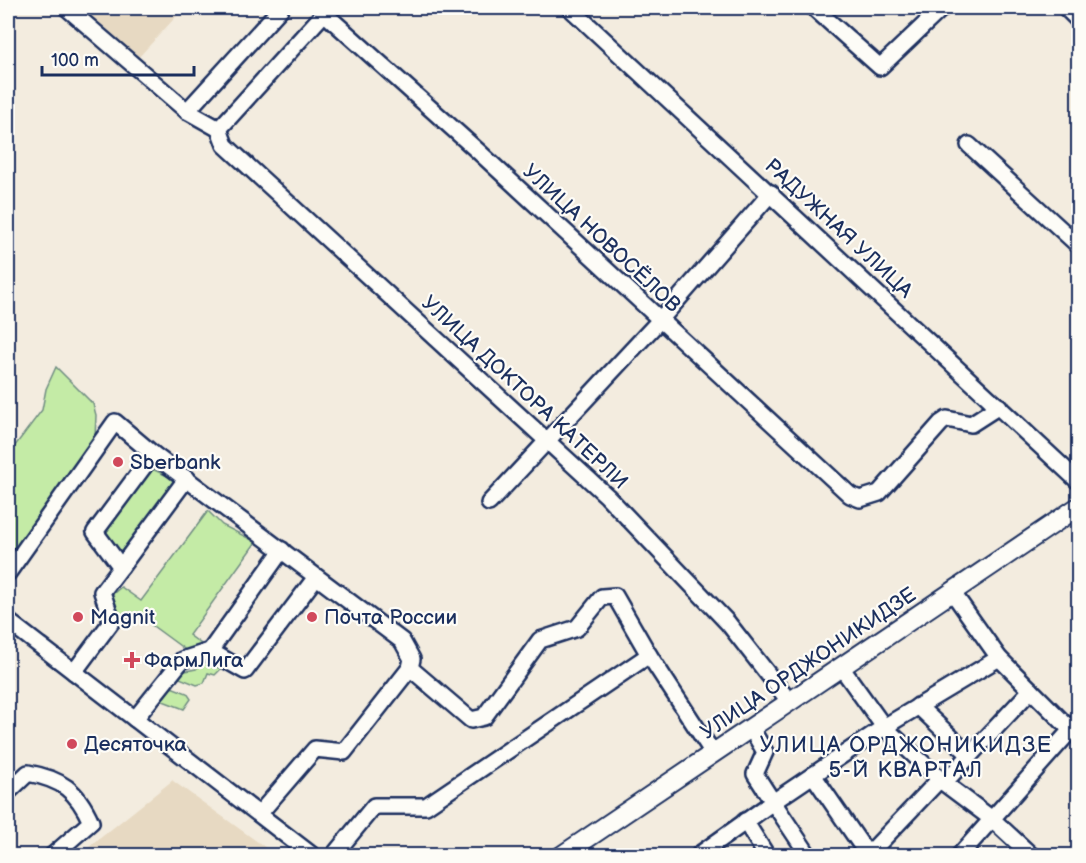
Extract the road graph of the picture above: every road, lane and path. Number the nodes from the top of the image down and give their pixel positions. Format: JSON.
{"nodes":[{"id":1,"x":67,"y":8,"type":"edge"},
{"id":2,"x":281,"y":8,"type":"edge"},
{"id":3,"x":570,"y":8,"type":"edge"},
{"id":4,"x":814,"y":8,"type":"edge"},
{"id":5,"x":942,"y":8,"type":"edge"},
{"id":6,"x":1066,"y":8,"type":"edge"},
{"id":7,"x":326,"y":10,"type":"edge"},
{"id":8,"x":1078,"y":20,"type":"edge"},
{"id":9,"x":187,"y":111,"type":"junction"},
{"id":10,"x":219,"y":129,"type":"junction"},
{"id":11,"x":969,"y":146,"type":"dead end"},
{"id":12,"x":771,"y":193,"type":"junction"},
{"id":13,"x":1078,"y":245,"type":"edge"},
{"id":14,"x":659,"y":321,"type":"junction"},
{"id":15,"x":999,"y":406,"type":"junction"},
{"id":16,"x":547,"y":441,"type":"junction"},
{"id":17,"x":153,"y":454,"type":"junction"},
{"id":18,"x":187,"y":478,"type":"junction"},
{"id":19,"x":1078,"y":481,"type":"edge"},
{"id":20,"x":489,"y":503,"type":"dead end"},
{"id":21,"x":1078,"y":507,"type":"edge"},
{"id":22,"x":282,"y":550,"type":"junction"},
{"id":23,"x":121,"y":567,"type":"junction"},
{"id":24,"x":8,"y":573,"type":"edge"},
{"id":25,"x":316,"y":577,"type":"junction"},
{"id":26,"x":953,"y":593,"type":"junction"},
{"id":27,"x":8,"y":621,"type":"edge"},
{"id":28,"x":210,"y":651,"type":"junction"},
{"id":29,"x":649,"y":655,"type":"junction"},
{"id":30,"x":999,"y":658,"type":"junction"},
{"id":31,"x":841,"y":667,"type":"junction"},
{"id":32,"x":410,"y":668,"type":"junction"},
{"id":33,"x":74,"y":672,"type":"junction"},
{"id":34,"x":1031,"y":690,"type":"junction"},
{"id":35,"x":789,"y":701,"type":"junction"},
{"id":36,"x":918,"y":706,"type":"junction"},
{"id":37,"x":135,"y":718,"type":"junction"},
{"id":38,"x":1075,"y":726,"type":"edge"},
{"id":39,"x":884,"y":727,"type":"junction"},
{"id":40,"x":751,"y":728,"type":"junction"},
{"id":41,"x":713,"y":753,"type":"junction"},
{"id":42,"x":970,"y":755,"type":"junction"},
{"id":43,"x":813,"y":775,"type":"junction"},
{"id":44,"x":942,"y":781,"type":"junction"},
{"id":45,"x":8,"y":792,"type":"edge"},
{"id":46,"x":773,"y":802,"type":"junction"},
{"id":47,"x":260,"y":814,"type":"junction"},
{"id":48,"x":992,"y":819,"type":"junction"},
{"id":49,"x":745,"y":821,"type":"junction"},
{"id":50,"x":700,"y":854,"type":"dead end"},
{"id":51,"x":52,"y":855,"type":"edge"},
{"id":52,"x":313,"y":855,"type":"edge"},
{"id":53,"x":333,"y":855,"type":"edge"},
{"id":54,"x":561,"y":855,"type":"edge"},
{"id":55,"x":767,"y":855,"type":"edge"},
{"id":56,"x":809,"y":855,"type":"edge"},
{"id":57,"x":868,"y":855,"type":"edge"},
{"id":58,"x":959,"y":855,"type":"edge"},
{"id":59,"x":1032,"y":855,"type":"edge"}],
"edges":[{"from":1,"to":9,"type":"street"},
{"from":2,"to":9,"type":"street"},
{"from":3,"to":12,"type":"street","name":"РАДУЖНАЯ УЛИЦА"},
{"from":4,"to":5,"type":"street"},
{"from":6,"to":8,"type":"street"},
{"from":7,"to":10,"type":"street"},
{"from":7,"to":14,"type":"street","name":"УЛИЦА НОВОСЁЛОВ"},
{"from":9,"to":10,"type":"street"},
{"from":10,"to":16,"type":"street","name":"УЛИЦА ДОКТОРА КАТЕРЛИ"},
{"from":11,"to":13,"type":"street"},
{"from":12,"to":14,"type":"street"},
{"from":12,"to":15,"type":"street","name":"РАДУЖНАЯ УЛИЦА"},
{"from":14,"to":15,"type":"street","name":"УЛИЦА НОВОСЁЛОВ"},
{"from":14,"to":16,"type":"street"},
{"from":15,"to":19,"type":"street","name":"РАДУЖНАЯ УЛИЦА"},
{"from":16,"to":20,"type":"street"},
{"from":16,"to":35,"type":"street","name":"УЛИЦА ДОКТОРА КАТЕРЛИ"},
{"from":17,"to":18,"type":"street"},
{"from":17,"to":23,"type":"street"},
{"from":17,"to":24,"type":"street"},
{"from":18,"to":22,"type":"street"},
{"from":18,"to":23,"type":"street"},
{"from":21,"to":26,"type":"main road","name":"УЛИЦА ОРДЖОНИКИДЗЕ"},
{"from":22,"to":25,"type":"street"},
{"from":22,"to":28,"type":"street"},
{"from":23,"to":33,"type":"street"},
{"from":25,"to":28,"type":"street"},
{"from":25,"to":32,"type":"street"},
{"from":26,"to":30,"type":"street"},
{"from":26,"to":31,"type":"main road","name":"УЛИЦА ОРДЖОНИКИДЗЕ"},
{"from":27,"to":33,"type":"street"},
{"from":28,"to":37,"type":"street"},
{"from":29,"to":32,"type":"street"},
{"from":29,"to":41,"type":"street"},
{"from":29,"to":53,"type":"street"},
{"from":30,"to":34,"type":"street"},
{"from":30,"to":36,"type":"street"},
{"from":31,"to":35,"type":"main road","name":"УЛИЦА ОРДЖОНИКИДЗЕ"},
{"from":31,"to":39,"type":"street"},
{"from":32,"to":47,"type":"street"},
{"from":33,"to":37,"type":"street"},
{"from":34,"to":38,"type":"street"},
{"from":34,"to":42,"type":"street"},
{"from":35,"to":40,"type":"main road","name":"УЛИЦА ОРДЖОНИКИДЗЕ"},
{"from":36,"to":39,"type":"street"},
{"from":36,"to":42,"type":"street"},
{"from":37,"to":47,"type":"street"},
{"from":38,"to":48,"type":"street"},
{"from":39,"to":43,"type":"street"},
{"from":39,"to":44,"type":"street"},
{"from":40,"to":41,"type":"main road","name":"УЛИЦА ОРДЖОНИКИДЗЕ"},
{"from":40,"to":46,"type":"street"},
{"from":41,"to":54,"type":"main road","name":"УЛИЦА ОРДЖОНИКИДЗЕ"},
{"from":42,"to":44,"type":"street"},
{"from":43,"to":46,"type":"street"},
{"from":43,"to":57,"type":"street"},
{"from":44,"to":48,"type":"street"},
{"from":44,"to":57,"type":"street"},
{"from":45,"to":51,"type":"street"},
{"from":46,"to":49,"type":"street"},
{"from":46,"to":56,"type":"street"},
{"from":47,"to":52,"type":"street"},
{"from":48,"to":58,"type":"street"},
{"from":48,"to":59,"type":"street"},
{"from":49,"to":50,"type":"street"},
{"from":49,"to":55,"type":"street"}]}
